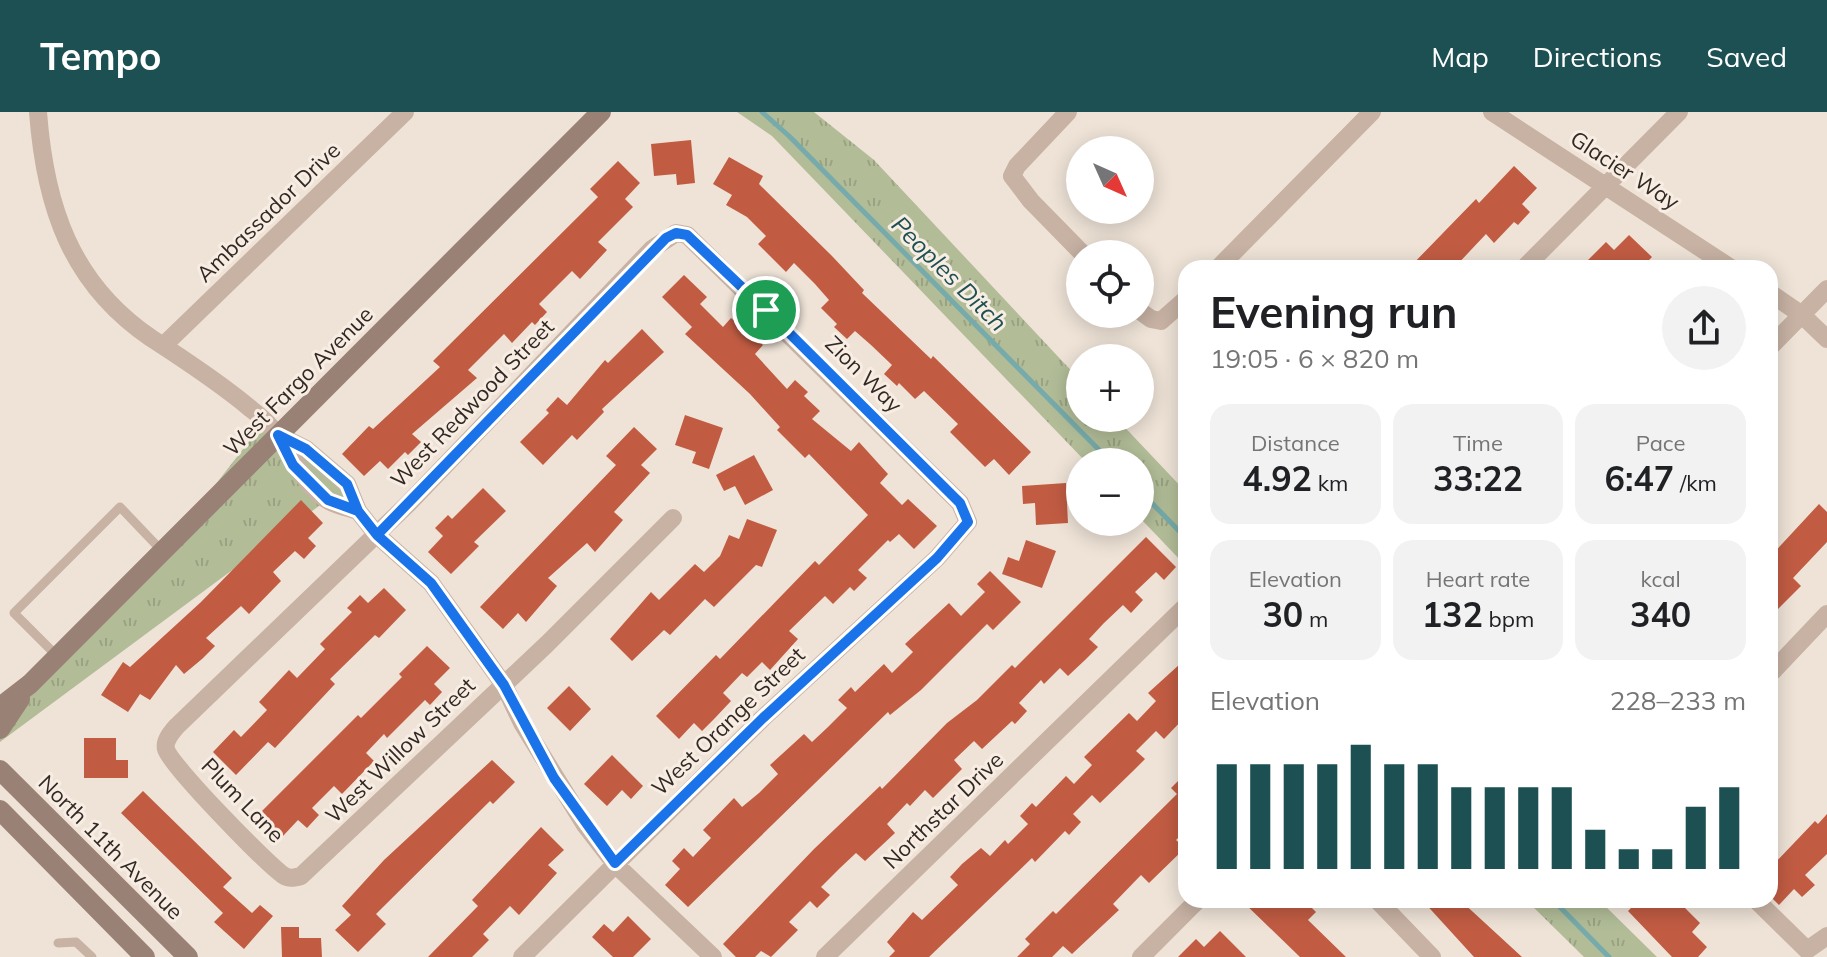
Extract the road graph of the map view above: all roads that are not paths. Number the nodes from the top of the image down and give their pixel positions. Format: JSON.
{"nodes":[{"id":1,"x":38,"y":112,"type":"edge"},
{"id":2,"x":405,"y":112,"type":"edge"},
{"id":3,"x":601,"y":112,"type":"edge"},
{"id":4,"x":1068,"y":112,"type":"edge"},
{"id":5,"x":1372,"y":112,"type":"edge"},
{"id":6,"x":1492,"y":112,"type":"edge"},
{"id":7,"x":1679,"y":112,"type":"edge"},
{"id":8,"x":1605,"y":186,"type":"junction"},
{"id":9,"x":681,"y":233,"type":"joint"},
{"id":10,"x":1069,"y":240,"type":"edge"},
{"id":11,"x":1226,"y":260,"type":"edge"},
{"id":12,"x":1532,"y":260,"type":"edge"},
{"id":13,"x":1719,"y":260,"type":"edge"},
{"id":14,"x":1827,"y":289,"type":"edge"},
{"id":15,"x":1778,"y":298,"type":"edge"},
{"id":16,"x":1178,"y":307,"type":"edge"},
{"id":17,"x":1802,"y":315,"type":"junction"},
{"id":18,"x":1154,"y":316,"type":"edge"},
{"id":19,"x":1778,"y":339,"type":"edge"},
{"id":20,"x":1827,"y":339,"type":"edge"},
{"id":21,"x":164,"y":345,"type":"junction"},
{"id":22,"x":278,"y":435,"type":"junction"},
{"id":23,"x":673,"y":518,"type":"dead end"},
{"id":24,"x":968,"y":522,"type":"joint"},
{"id":25,"x":377,"y":535,"type":"junction"},
{"id":26,"x":162,"y":551,"type":"junction"},
{"id":27,"x":1178,"y":614,"type":"edge"},
{"id":28,"x":1827,"y":614,"type":"edge"},
{"id":29,"x":58,"y":657,"type":"junction"},
{"id":30,"x":1778,"y":666,"type":"edge"},
{"id":31,"x":30,"y":684,"type":"junction"},
{"id":32,"x":504,"y":685,"type":"junction"},
{"id":33,"x":0,"y":707,"type":"edge"},
{"id":34,"x":0,"y":729,"type":"edge"},
{"id":35,"x":165,"y":746,"type":"joint"},
{"id":36,"x":0,"y":770,"type":"edge"},
{"id":37,"x":0,"y":810,"type":"edge"},
{"id":38,"x":615,"y":863,"type":"junction"},
{"id":39,"x":294,"y":878,"type":"joint"},
{"id":40,"x":1190,"y":908,"type":"edge"},
{"id":41,"x":1385,"y":908,"type":"edge"},
{"id":42,"x":1764,"y":908,"type":"edge"},
{"id":43,"x":1827,"y":936,"type":"edge"},
{"id":44,"x":58,"y":943,"type":"dead end"},
{"id":45,"x":92,"y":957,"type":"edge"},
{"id":46,"x":145,"y":957,"type":"edge"},
{"id":47,"x":188,"y":957,"type":"edge"},
{"id":48,"x":522,"y":957,"type":"edge"},
{"id":49,"x":713,"y":957,"type":"edge"},
{"id":50,"x":825,"y":957,"type":"edge"},
{"id":51,"x":1141,"y":957,"type":"edge"},
{"id":52,"x":1432,"y":957,"type":"edge"}],
"edges":[{"from":1,"to":21,"type":"street"},
{"from":2,"to":21,"type":"street","name":"Ambassador Drive"},
{"from":3,"to":22,"type":"main road","name":"West Fargo Avenue"},
{"from":4,"to":10,"type":"street"},
{"from":5,"to":11,"type":"street"},
{"from":6,"to":8,"type":"street","name":"Glacier Way"},
{"from":7,"to":8,"type":"street"},
{"from":8,"to":12,"type":"street"},
{"from":8,"to":13,"type":"street","name":"Glacier Way"},
{"from":9,"to":24,"type":"street","name":"Zion Way"},
{"from":9,"to":25,"type":"street","name":"West Redwood Street"},
{"from":14,"to":17,"type":"street"},
{"from":15,"to":17,"type":"street"},
{"from":16,"to":18,"type":"street"},
{"from":17,"to":19,"type":"street"},
{"from":17,"to":20,"type":"street"},
{"from":21,"to":22,"type":"street"},
{"from":22,"to":25,"type":"street"},
{"from":22,"to":26,"type":"main road","name":"West Fargo Avenue"},
{"from":23,"to":32,"type":"street","name":"West Willow Street"},
{"from":24,"to":38,"type":"street","name":"West Orange Street"},
{"from":25,"to":32,"type":"street"},
{"from":25,"to":35,"type":"street","name":"West Redwood Street"},
{"from":26,"to":29,"type":"main road","name":"West Fargo Avenue"},
{"from":26,"to":29,"type":"lane"},
{"from":27,"to":50,"type":"street","name":"Northstar Drive"},
{"from":28,"to":30,"type":"street"},
{"from":29,"to":31,"type":"main road","name":"West Fargo Avenue"},
{"from":31,"to":33,"type":"main road","name":"West Fargo Avenue"},
{"from":31,"to":34,"type":"main road","name":"West Fargo Avenue"},
{"from":32,"to":38,"type":"street"},
{"from":32,"to":39,"type":"street","name":"West Willow Street"},
{"from":35,"to":39,"type":"street","name":"Plum Lane"},
{"from":36,"to":47,"type":"main road","name":"North 11th Avenue"},
{"from":37,"to":46,"type":"main road"},
{"from":38,"to":48,"type":"street","name":"West Orange Street"},
{"from":38,"to":49,"type":"street"},
{"from":40,"to":51,"type":"street"},
{"from":41,"to":52,"type":"street"},
{"from":42,"to":43,"type":"street"},
{"from":44,"to":45,"type":"lane"}]}
